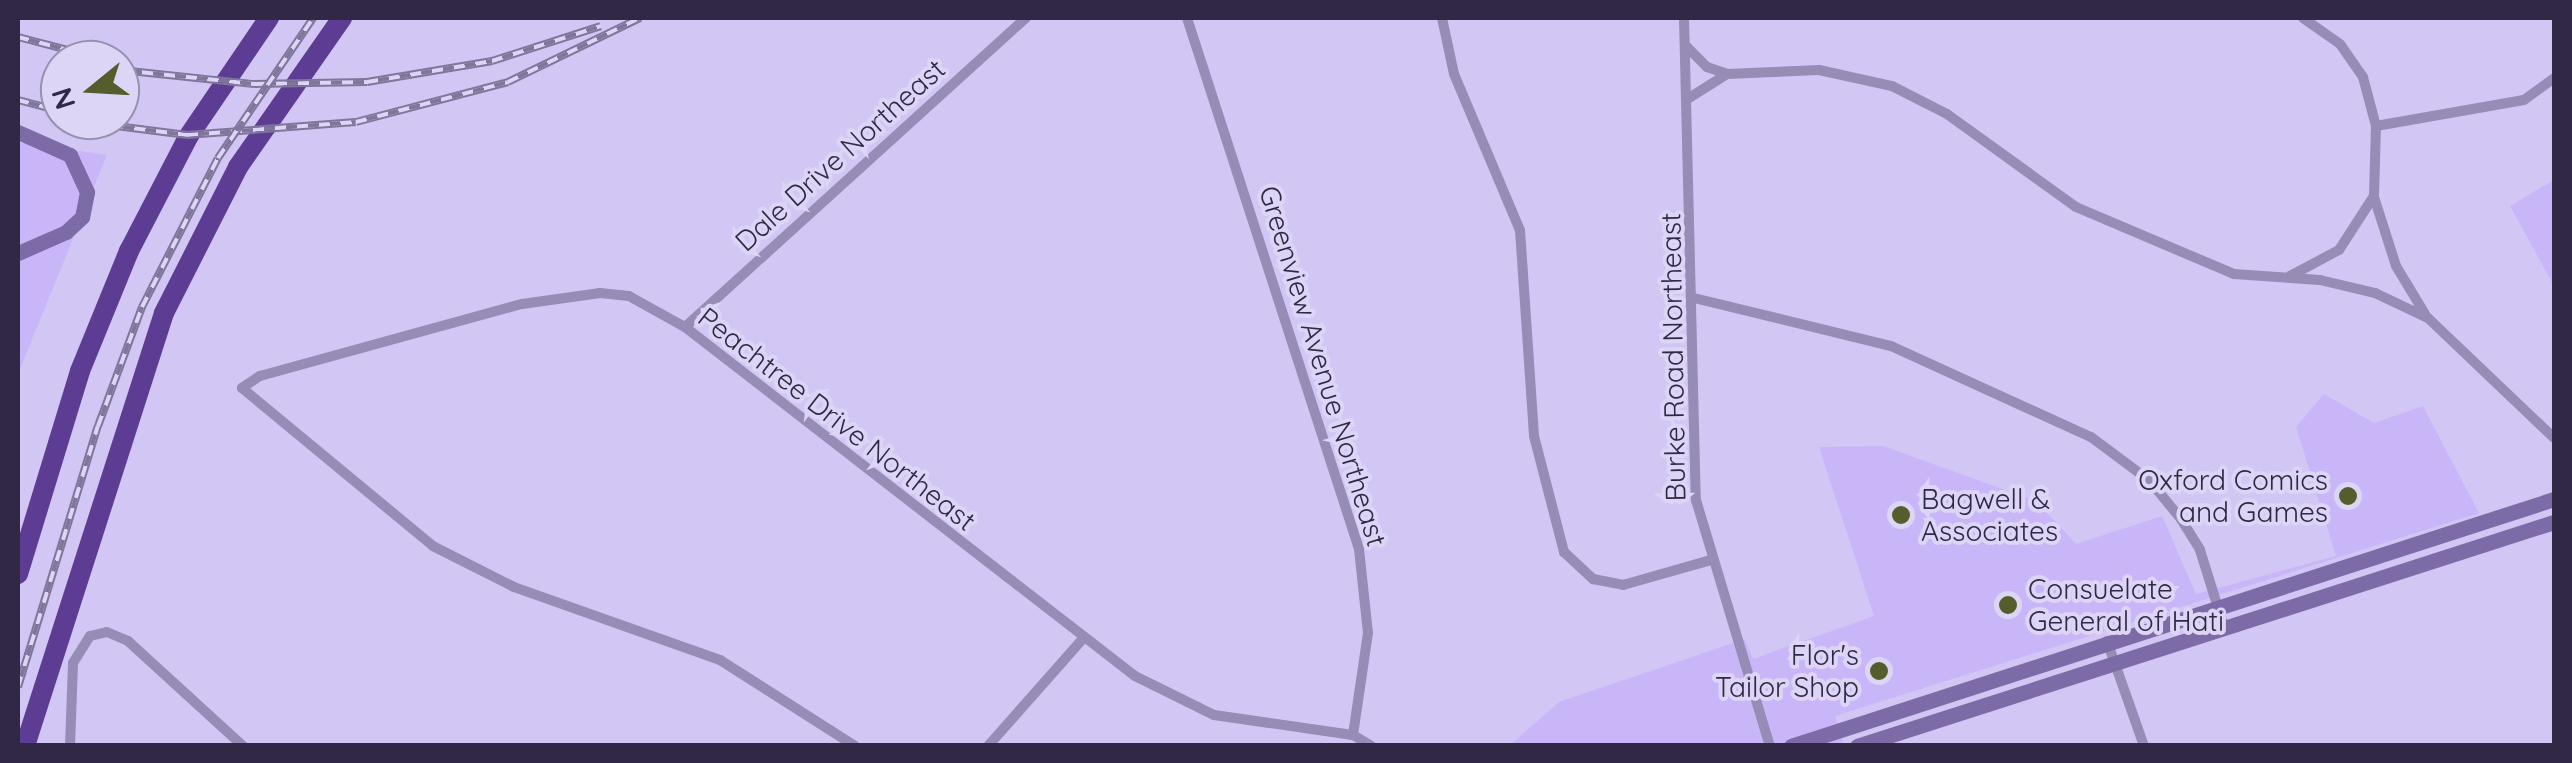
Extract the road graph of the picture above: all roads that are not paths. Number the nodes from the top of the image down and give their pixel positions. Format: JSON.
{"nodes":[{"id":1,"x":269,"y":18,"type":"edge"},
{"id":2,"x":342,"y":18,"type":"edge"},
{"id":3,"x":1026,"y":18,"type":"edge"},
{"id":4,"x":1187,"y":18,"type":"edge"},
{"id":5,"x":1442,"y":18,"type":"edge"},
{"id":6,"x":1684,"y":18,"type":"edge"},
{"id":7,"x":2303,"y":18,"type":"edge"},
{"id":8,"x":1686,"y":46,"type":"junction"},
{"id":9,"x":1726,"y":74,"type":"junction"},
{"id":10,"x":2554,"y":78,"type":"edge"},
{"id":11,"x":1689,"y":98,"type":"junction"},
{"id":12,"x":2376,"y":126,"type":"junction"},
{"id":13,"x":18,"y":132,"type":"edge"},
{"id":14,"x":2374,"y":196,"type":"junction"},
{"id":15,"x":18,"y":253,"type":"edge"},
{"id":16,"x":2279,"y":279,"type":"junction"},
{"id":17,"x":1694,"y":298,"type":"junction"},
{"id":18,"x":2428,"y":318,"type":"junction"},
{"id":19,"x":685,"y":327,"type":"junction"},
{"id":20,"x":2554,"y":438,"type":"edge"},
{"id":21,"x":2554,"y":499,"type":"edge"},
{"id":22,"x":2554,"y":522,"type":"edge"},
{"id":23,"x":1711,"y":560,"type":"junction"},
{"id":24,"x":18,"y":574,"type":"edge"},
{"id":25,"x":2218,"y":606,"type":"junction"},
{"id":26,"x":2224,"y":627,"type":"junction"},
{"id":27,"x":1081,"y":640,"type":"junction"},
{"id":28,"x":2107,"y":642,"type":"junction"},
{"id":29,"x":2116,"y":659,"type":"junction"},
{"id":30,"x":1353,"y":734,"type":"junction"},
{"id":31,"x":25,"y":746,"type":"edge"},
{"id":32,"x":70,"y":746,"type":"edge"},
{"id":33,"x":243,"y":746,"type":"edge"},
{"id":34,"x":855,"y":746,"type":"edge"},
{"id":35,"x":988,"y":746,"type":"edge"},
{"id":36,"x":1371,"y":746,"type":"edge"},
{"id":37,"x":1770,"y":746,"type":"edge"},
{"id":38,"x":1791,"y":746,"type":"edge"},
{"id":39,"x":1856,"y":746,"type":"edge"},
{"id":40,"x":2144,"y":746,"type":"edge"}],
"edges":[{"from":1,"to":24,"type":"highway"},
{"from":2,"to":31,"type":"highway"},
{"from":3,"to":19,"type":"street","name":"Dale Drive Northeast"},
{"from":4,"to":30,"type":"street","name":"Greenview Avenue Northeast"},
{"from":5,"to":23,"type":"street"},
{"from":6,"to":8,"type":"street","name":"Burke Road Northeast"},
{"from":7,"to":12,"type":"street"},
{"from":8,"to":9,"type":"street"},
{"from":8,"to":11,"type":"street","name":"Burke Road Northeast"},
{"from":9,"to":11,"type":"street"},
{"from":9,"to":16,"type":"street"},
{"from":10,"to":12,"type":"street"},
{"from":11,"to":17,"type":"street","name":"Burke Road Northeast"},
{"from":12,"to":14,"type":"street"},
{"from":13,"to":15,"type":"main road"},
{"from":14,"to":16,"type":"street"},
{"from":14,"to":18,"type":"street"},
{"from":16,"to":18,"type":"street"},
{"from":17,"to":23,"type":"street","name":"Burke Road Northeast"},
{"from":17,"to":25,"type":"street"},
{"from":18,"to":20,"type":"street"},
{"from":19,"to":27,"type":"street","name":"Peachtree Drive Northeast"},
{"from":19,"to":34,"type":"street","name":"Peachtree Drive Northeast"},
{"from":21,"to":25,"type":"main road"},
{"from":22,"to":26,"type":"main road"},
{"from":23,"to":37,"type":"street","name":"Burke Road Northeast"},
{"from":25,"to":26,"type":"street"},
{"from":25,"to":28,"type":"main road"},
{"from":26,"to":29,"type":"main road"},
{"from":27,"to":30,"type":"street","name":"Peachtree Drive Northeast"},
{"from":27,"to":35,"type":"street"},
{"from":28,"to":29,"type":"street"},
{"from":28,"to":38,"type":"main road"},
{"from":29,"to":39,"type":"main road"},
{"from":29,"to":40,"type":"street"},
{"from":30,"to":36,"type":"street","name":"Peachtree Drive Northeast"},
{"from":32,"to":33,"type":"street"}]}
